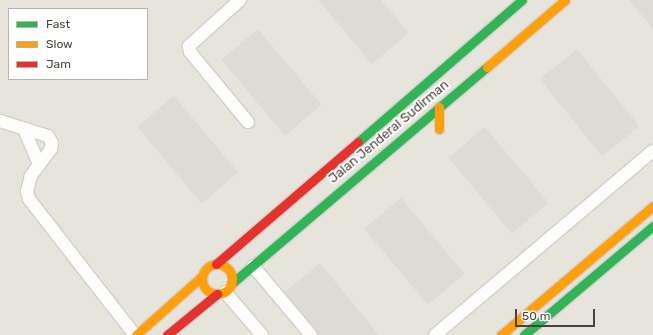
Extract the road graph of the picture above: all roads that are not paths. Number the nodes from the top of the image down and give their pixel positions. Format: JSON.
{"nodes":[{"id":1,"x":240,"y":0,"type":"edge"},
{"id":2,"x":522,"y":0,"type":"edge"},
{"id":3,"x":565,"y":0,"type":"edge"},
{"id":4,"x":439,"y":107,"type":"junction"},
{"id":5,"x":0,"y":120,"type":"edge"},
{"id":6,"x":248,"y":122,"type":"dead end"},
{"id":7,"x":24,"y":129,"type":"junction"},
{"id":8,"x":439,"y":129,"type":"dead end"},
{"id":9,"x":653,"y":151,"type":"edge"},
{"id":10,"x":39,"y":165,"type":"junction"},
{"id":11,"x":653,"y":206,"type":"edge"},
{"id":12,"x":653,"y":226,"type":"edge"},
{"id":13,"x":216,"y":264,"type":"junction"},
{"id":14,"x":253,"y":266,"type":"junction"},
{"id":15,"x":201,"y":278,"type":"junction"},
{"id":16,"x":224,"y":290,"type":"junction"},
{"id":17,"x":136,"y":335,"type":"edge"},
{"id":18,"x":167,"y":335,"type":"edge"},
{"id":19,"x":262,"y":335,"type":"edge"},
{"id":20,"x":311,"y":335,"type":"edge"},
{"id":21,"x":436,"y":335,"type":"edge"},
{"id":22,"x":501,"y":335,"type":"edge"},
{"id":23,"x":524,"y":335,"type":"edge"}],
"edges":[{"from":1,"to":6,"type":"street"},
{"from":2,"to":13,"type":"street","name":"Jalan Jenderal Sudirman"},
{"from":3,"to":4,"type":"street","name":"Jalan Jenderal Sudirman"},
{"from":4,"to":8,"type":"street"},
{"from":4,"to":14,"type":"street","name":"Jalan Jenderal Sudirman"},
{"from":5,"to":7,"type":"street"},
{"from":7,"to":10,"type":"street"},
{"from":7,"to":10,"type":"street"},
{"from":9,"to":21,"type":"street"},
{"from":10,"to":17,"type":"street"},
{"from":11,"to":22,"type":"street"},
{"from":12,"to":23,"type":"street"},
{"from":13,"to":15,"type":"street"},
{"from":13,"to":16,"type":"street"},
{"from":14,"to":16,"type":"street","name":"Jalan Jenderal Sudirman"},
{"from":14,"to":20,"type":"street"},
{"from":15,"to":16,"type":"street"},
{"from":15,"to":17,"type":"street"},
{"from":16,"to":18,"type":"street","name":"Jalan Jenderal Sudirman"},
{"from":16,"to":19,"type":"street"}]}
